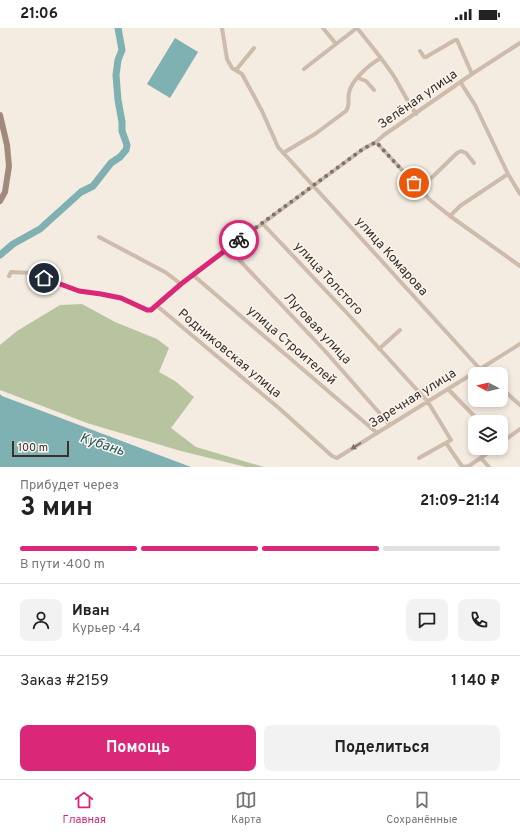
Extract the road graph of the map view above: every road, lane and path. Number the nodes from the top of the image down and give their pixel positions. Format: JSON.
{"nodes":[{"id":1,"x":222,"y":28,"type":"edge"},
{"id":2,"x":323,"y":28,"type":"edge"},
{"id":3,"x":357,"y":28,"type":"edge"},
{"id":4,"x":520,"y":43,"type":"edge"},
{"id":5,"x":336,"y":44,"type":"junction"},
{"id":6,"x":254,"y":48,"type":"dead end"},
{"id":7,"x":420,"y":51,"type":"dead end"},
{"id":8,"x":381,"y":58,"type":"junction"},
{"id":9,"x":304,"y":68,"type":"dead end"},
{"id":10,"x":236,"y":70,"type":"junction"},
{"id":11,"x":472,"y":74,"type":"junction"},
{"id":12,"x":358,"y":78,"type":"junction"},
{"id":13,"x":461,"y":83,"type":"junction"},
{"id":14,"x":374,"y":90,"type":"dead end"},
{"id":15,"x":416,"y":114,"type":"junction"},
{"id":16,"x":0,"y":115,"type":"edge"},
{"id":17,"x":376,"y":142,"type":"junction"},
{"id":18,"x":283,"y":153,"type":"junction"},
{"id":19,"x":474,"y":163,"type":"dead end"},
{"id":20,"x":508,"y":174,"type":"junction"},
{"id":21,"x":313,"y":186,"type":"junction"},
{"id":22,"x":420,"y":189,"type":"junction"},
{"id":23,"x":520,"y":194,"type":"edge"},
{"id":24,"x":0,"y":201,"type":"edge"},
{"id":25,"x":450,"y":216,"type":"junction"},
{"id":26,"x":262,"y":223,"type":"junction"},
{"id":27,"x":99,"y":237,"type":"dead end"},
{"id":28,"x":228,"y":248,"type":"junction"},
{"id":29,"x":520,"y":266,"type":"edge"},
{"id":30,"x":193,"y":275,"type":"junction"},
{"id":31,"x":9,"y":276,"type":"dead end"},
{"id":32,"x":181,"y":284,"type":"junction"},
{"id":33,"x":156,"y":305,"type":"junction"},
{"id":34,"x":400,"y":330,"type":"dead end"},
{"id":35,"x":520,"y":344,"type":"edge"},
{"id":36,"x":379,"y":349,"type":"junction"},
{"id":37,"x":478,"y":367,"type":"edge"},
{"id":38,"x":483,"y":367,"type":"edge"},
{"id":39,"x":468,"y":376,"type":"edge"},
{"id":40,"x":448,"y":389,"type":"junction"},
{"id":41,"x":508,"y":394,"type":"edge"},
{"id":42,"x":428,"y":402,"type":"junction"},
{"id":43,"x":520,"y":405,"type":"edge"},
{"id":44,"x":473,"y":415,"type":"edge"},
{"id":45,"x":390,"y":425,"type":"junction"},
{"id":46,"x":520,"y":430,"type":"edge"},
{"id":47,"x":377,"y":433,"type":"junction"},
{"id":48,"x":508,"y":438,"type":"edge"},
{"id":49,"x":446,"y":443,"type":"junction"},
{"id":50,"x":485,"y":455,"type":"edge"},
{"id":51,"x":337,"y":458,"type":"joint"},
{"id":52,"x":419,"y":458,"type":"dead end"},
{"id":53,"x":481,"y":458,"type":"junction"},
{"id":54,"x":489,"y":467,"type":"edge"}],
"edges":[{"from":1,"to":10,"type":"street","name":"улица Комарова"},
{"from":2,"to":5,"type":"street"},
{"from":3,"to":5,"type":"street"},
{"from":3,"to":8,"type":"street"},
{"from":4,"to":11,"type":"street","name":"Зелёная улица"},
{"from":5,"to":9,"type":"street"},
{"from":6,"to":10,"type":"street"},
{"from":7,"to":11,"type":"street"},
{"from":8,"to":12,"type":"street"},
{"from":8,"to":15,"type":"street"},
{"from":10,"to":18,"type":"street","name":"улица Комарова"},
{"from":11,"to":13,"type":"street","name":"Зелёная улица"},
{"from":12,"to":14,"type":"street"},
{"from":12,"to":18,"type":"street"},
{"from":13,"to":15,"type":"street","name":"Зелёная улица"},
{"from":13,"to":20,"type":"street"},
{"from":15,"to":17,"type":"street","name":"Зелёная улица"},
{"from":16,"to":24,"type":"main road"},
{"from":17,"to":21,"type":"street","name":"Зелёная улица"},
{"from":17,"to":22,"type":"street"},
{"from":18,"to":21,"type":"street","name":"улица Комарова"},
{"from":19,"to":22,"type":"street"},
{"from":20,"to":23,"type":"street"},
{"from":20,"to":25,"type":"street"},
{"from":21,"to":26,"type":"street","name":"Зелёная улица"},
{"from":21,"to":37,"type":"street","name":"улица Комарова"},
{"from":22,"to":25,"type":"street"},
{"from":25,"to":29,"type":"street"},
{"from":26,"to":28,"type":"street","name":"Зелёная улица"},
{"from":26,"to":36,"type":"street","name":"улица Толстого"},
{"from":27,"to":32,"type":"street"},
{"from":28,"to":30,"type":"street","name":"Зелёная улица"},
{"from":28,"to":45,"type":"street","name":"Луговая улица"},
{"from":30,"to":32,"type":"street","name":"Зелёная улица"},
{"from":30,"to":47,"type":"street","name":"улица Строителей"},
{"from":31,"to":33,"type":"street"},
{"from":32,"to":33,"type":"street","name":"Зелёная улица"},
{"from":33,"to":51,"type":"street","name":"Родниковская улица"},
{"from":34,"to":36,"type":"street"},
{"from":35,"to":38,"type":"street","name":"Заречная улица"},
{"from":36,"to":42,"type":"street","name":"улица Толстого"},
{"from":39,"to":40,"type":"street","name":"Заречная улица"},
{"from":40,"to":42,"type":"street","name":"Заречная улица"},
{"from":40,"to":44,"type":"street"},
{"from":41,"to":43,"type":"street"},
{"from":42,"to":45,"type":"street","name":"Заречная улица"},
{"from":42,"to":49,"type":"street","name":"улица Толстого"},
{"from":45,"to":47,"type":"street","name":"Заречная улица"},
{"from":46,"to":48,"type":"street"},
{"from":47,"to":51,"type":"street","name":"Заречная улица","one_way":true},
{"from":49,"to":52,"type":"street"},
{"from":49,"to":53,"type":"street"},
{"from":50,"to":53,"type":"street"},
{"from":53,"to":54,"type":"street"}]}
